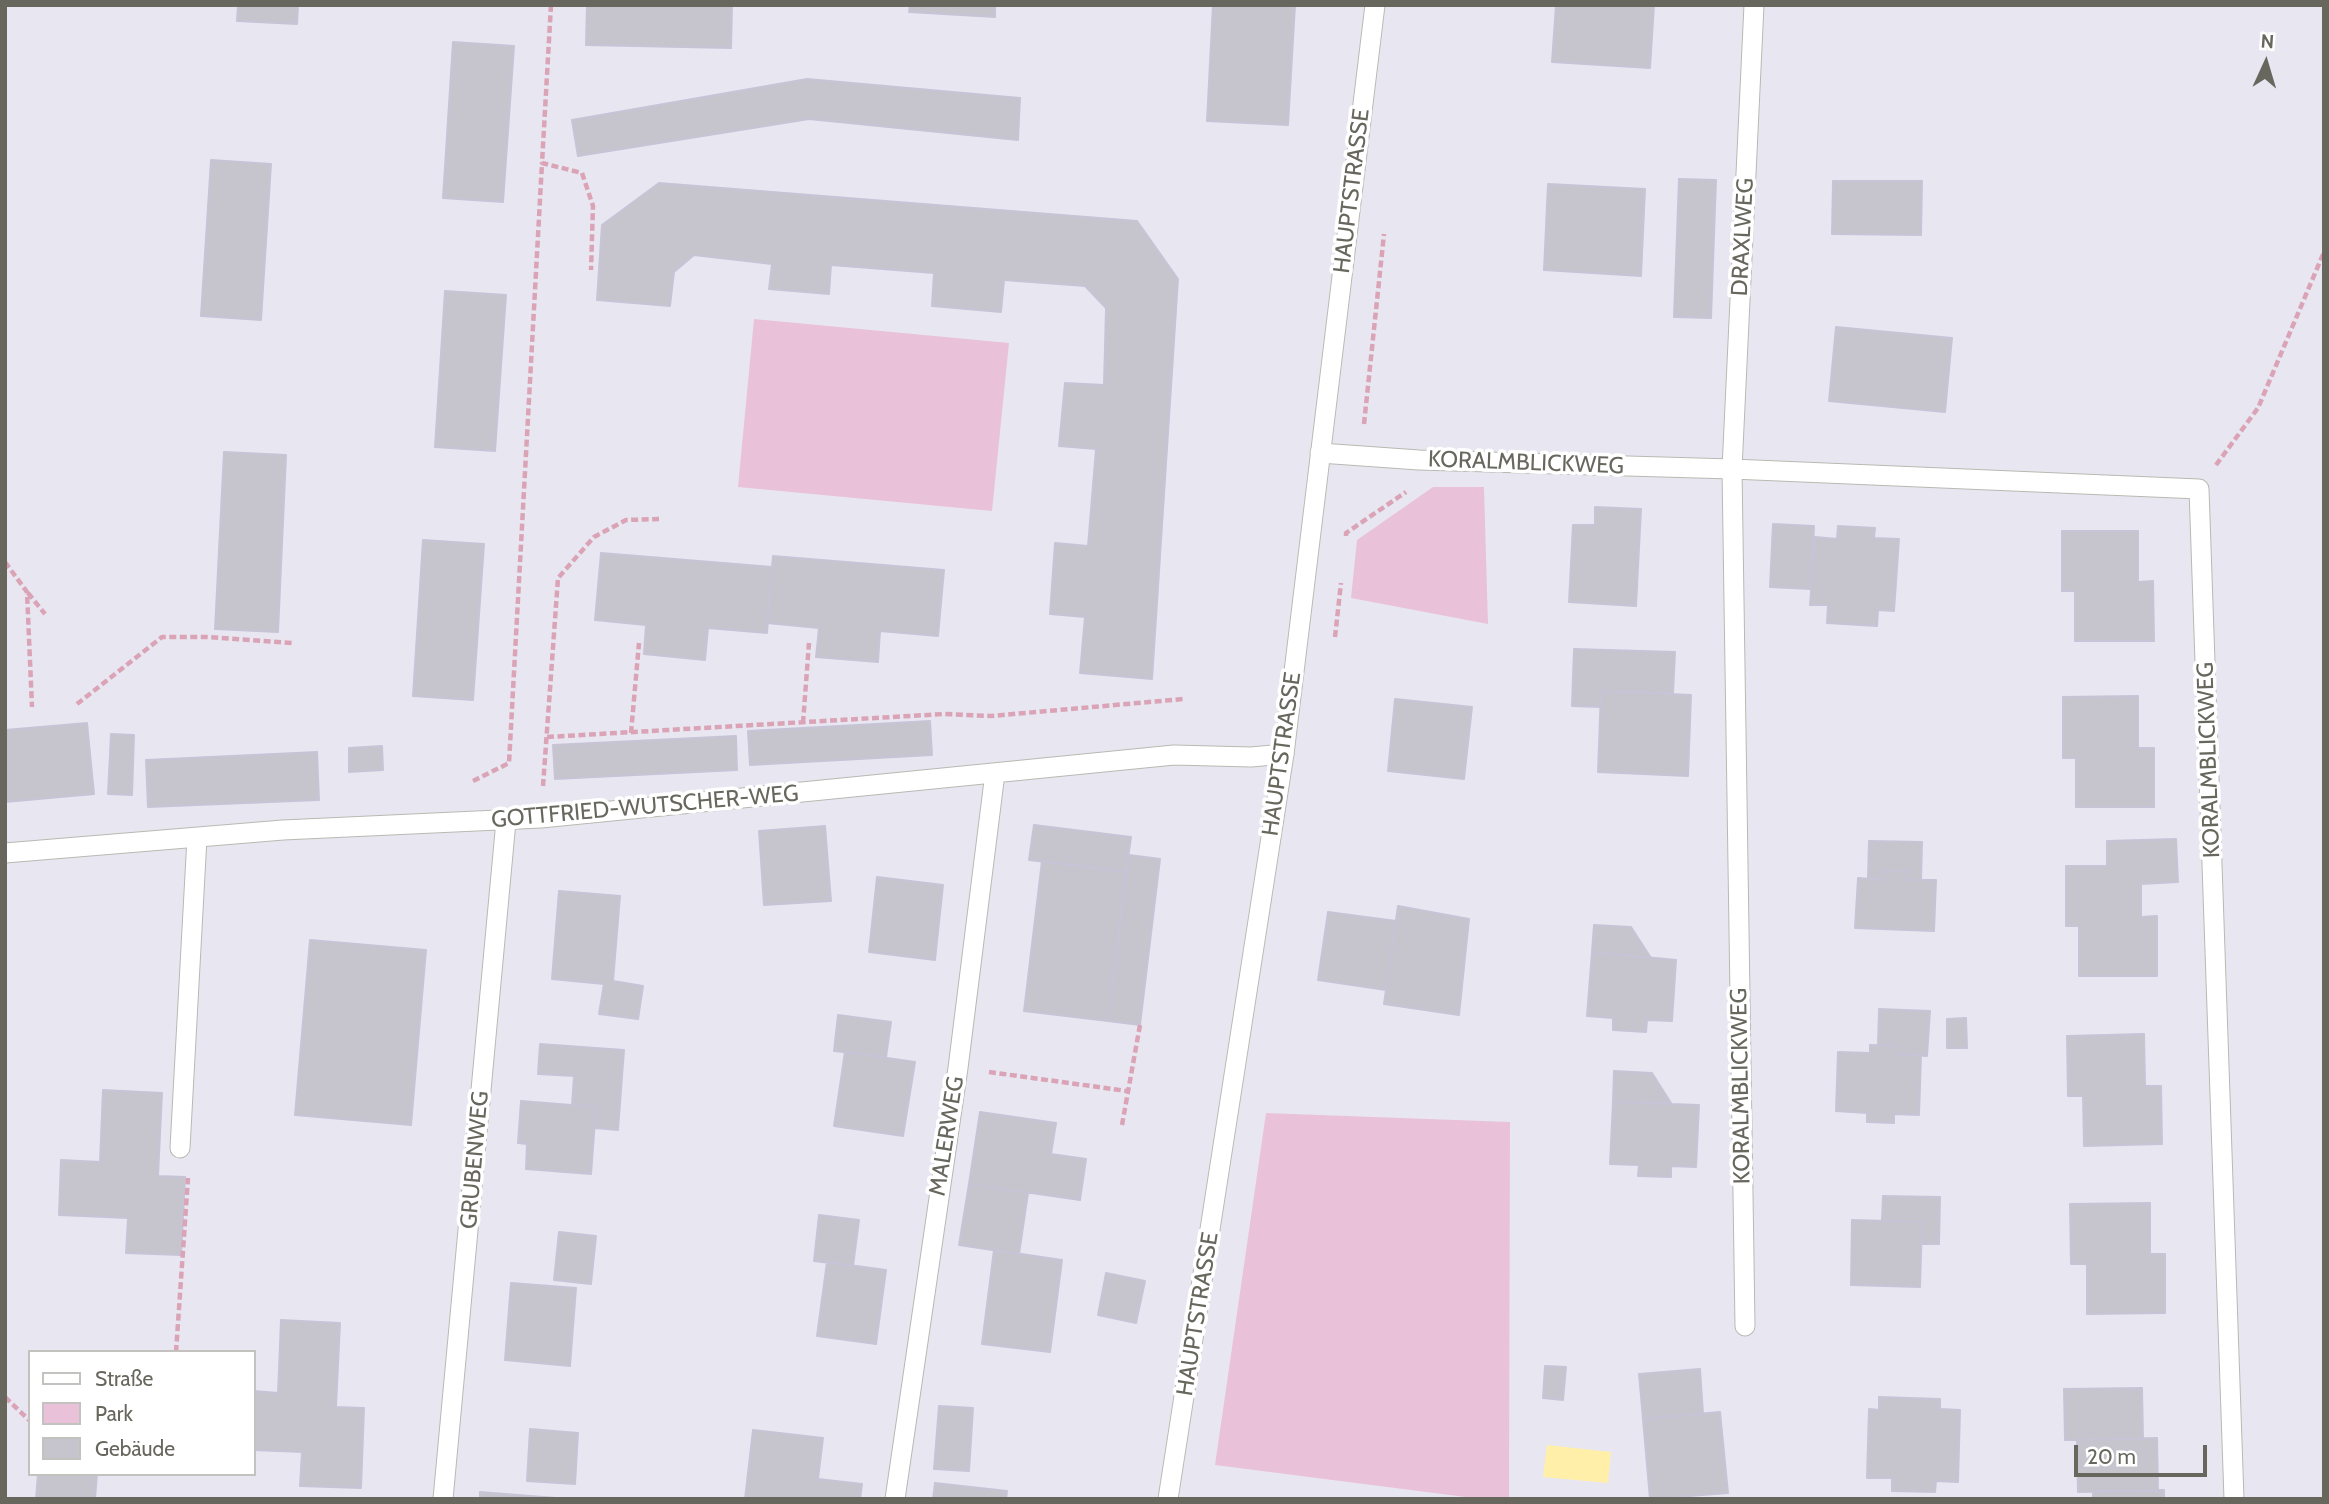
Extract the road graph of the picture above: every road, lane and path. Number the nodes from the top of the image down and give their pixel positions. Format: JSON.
{"nodes":[{"id":1,"x":551,"y":5,"type":"edge"},
{"id":2,"x":1374,"y":5,"type":"edge"},
{"id":3,"x":1754,"y":5,"type":"edge"},
{"id":4,"x":542,"y":163,"type":"junction"},
{"id":5,"x":2324,"y":251,"type":"edge"},
{"id":6,"x":591,"y":270,"type":"dead end"},
{"id":7,"x":1320,"y":453,"type":"junction"},
{"id":8,"x":1732,"y":469,"type":"junction"},
{"id":9,"x":2199,"y":488,"type":"junction"},
{"id":10,"x":659,"y":519,"type":"dead end"},
{"id":11,"x":5,"y":562,"type":"edge"},
{"id":12,"x":27,"y":592,"type":"junction"},
{"id":13,"x":45,"y":614,"type":"dead end"},
{"id":14,"x":639,"y":642,"type":"dead end"},
{"id":15,"x":293,"y":643,"type":"dead end"},
{"id":16,"x":810,"y":643,"type":"dead end"},
{"id":17,"x":1183,"y":699,"type":"dead end"},
{"id":18,"x":76,"y":704,"type":"dead end"},
{"id":19,"x":32,"y":707,"type":"dead end"},
{"id":20,"x":803,"y":723,"type":"junction"},
{"id":21,"x":631,"y":733,"type":"junction"},
{"id":22,"x":547,"y":737,"type":"junction"},
{"id":23,"x":1284,"y":754,"type":"junction"},
{"id":24,"x":995,"y":773,"type":"junction"},
{"id":25,"x":472,"y":781,"type":"dead end"},
{"id":26,"x":541,"y":818,"type":"junction"},
{"id":27,"x":506,"y":821,"type":"junction"},
{"id":28,"x":197,"y":838,"type":"junction"},
{"id":29,"x":5,"y":853,"type":"edge"},
{"id":30,"x":1140,"y":1025,"type":"dead end"},
{"id":31,"x":958,"y":1068,"type":"junction"},
{"id":32,"x":1127,"y":1091,"type":"junction"},
{"id":33,"x":1122,"y":1125,"type":"dead end"},
{"id":34,"x":180,"y":1148,"type":"joint"},
{"id":35,"x":1745,"y":1326,"type":"dead end"},
{"id":36,"x":176,"y":1350,"type":"edge"},
{"id":37,"x":5,"y":1397,"type":"edge"},
{"id":38,"x":28,"y":1419,"type":"edge"},
{"id":39,"x":443,"y":1499,"type":"edge"},
{"id":40,"x":895,"y":1499,"type":"edge"},
{"id":41,"x":1168,"y":1499,"type":"edge"},
{"id":42,"x":2234,"y":1499,"type":"edge"}],
"edges":[{"from":1,"to":4,"type":"path"},
{"from":2,"to":7,"type":"street","name":"HAUPTSTRASSE"},
{"from":3,"to":8,"type":"street","name":"DRAXLWEG"},
{"from":4,"to":6,"type":"path"},
{"from":4,"to":25,"type":"path"},
{"from":5,"to":9,"type":"path"},
{"from":7,"to":8,"type":"street","name":"KORALMBLICKWEG"},
{"from":7,"to":23,"type":"street","name":"HAUPTSTRASSE"},
{"from":8,"to":9,"type":"street","name":"KORALMBLICKWEG"},
{"from":8,"to":35,"type":"street","name":"KORALMBLICKWEG"},
{"from":9,"to":42,"type":"street","name":"KORALMBLICKWEG"},
{"from":10,"to":22,"type":"path"},
{"from":11,"to":12,"type":"path"},
{"from":12,"to":13,"type":"path"},
{"from":12,"to":19,"type":"path"},
{"from":14,"to":21,"type":"path"},
{"from":15,"to":18,"type":"path"},
{"from":16,"to":20,"type":"path"},
{"from":17,"to":20,"type":"path"},
{"from":20,"to":21,"type":"path"},
{"from":21,"to":22,"type":"path"},
{"from":22,"to":26,"type":"path"},
{"from":23,"to":24,"type":"street","name":"GOTTFRIED-WUTSCHER-WEG"},
{"from":23,"to":41,"type":"street","name":"HAUPTSTRASSE"},
{"from":24,"to":26,"type":"street","name":"GOTTFRIED-WUTSCHER-WEG"},
{"from":24,"to":31,"type":"street","name":"MALERWEG"},
{"from":26,"to":27,"type":"street","name":"GOTTFRIED-WUTSCHER-WEG"},
{"from":27,"to":28,"type":"street","name":"GOTTFRIED-WUTSCHER-WEG"},
{"from":27,"to":39,"type":"street","name":"GRUBENWEG"},
{"from":28,"to":29,"type":"street","name":"GOTTFRIED-WUTSCHER-WEG"},
{"from":28,"to":34,"type":"street"},
{"from":30,"to":32,"type":"path"},
{"from":31,"to":32,"type":"path"},
{"from":31,"to":40,"type":"street","name":"MALERWEG"},
{"from":32,"to":33,"type":"path"},
{"from":34,"to":36,"type":"path"},
{"from":37,"to":38,"type":"path"}]}
